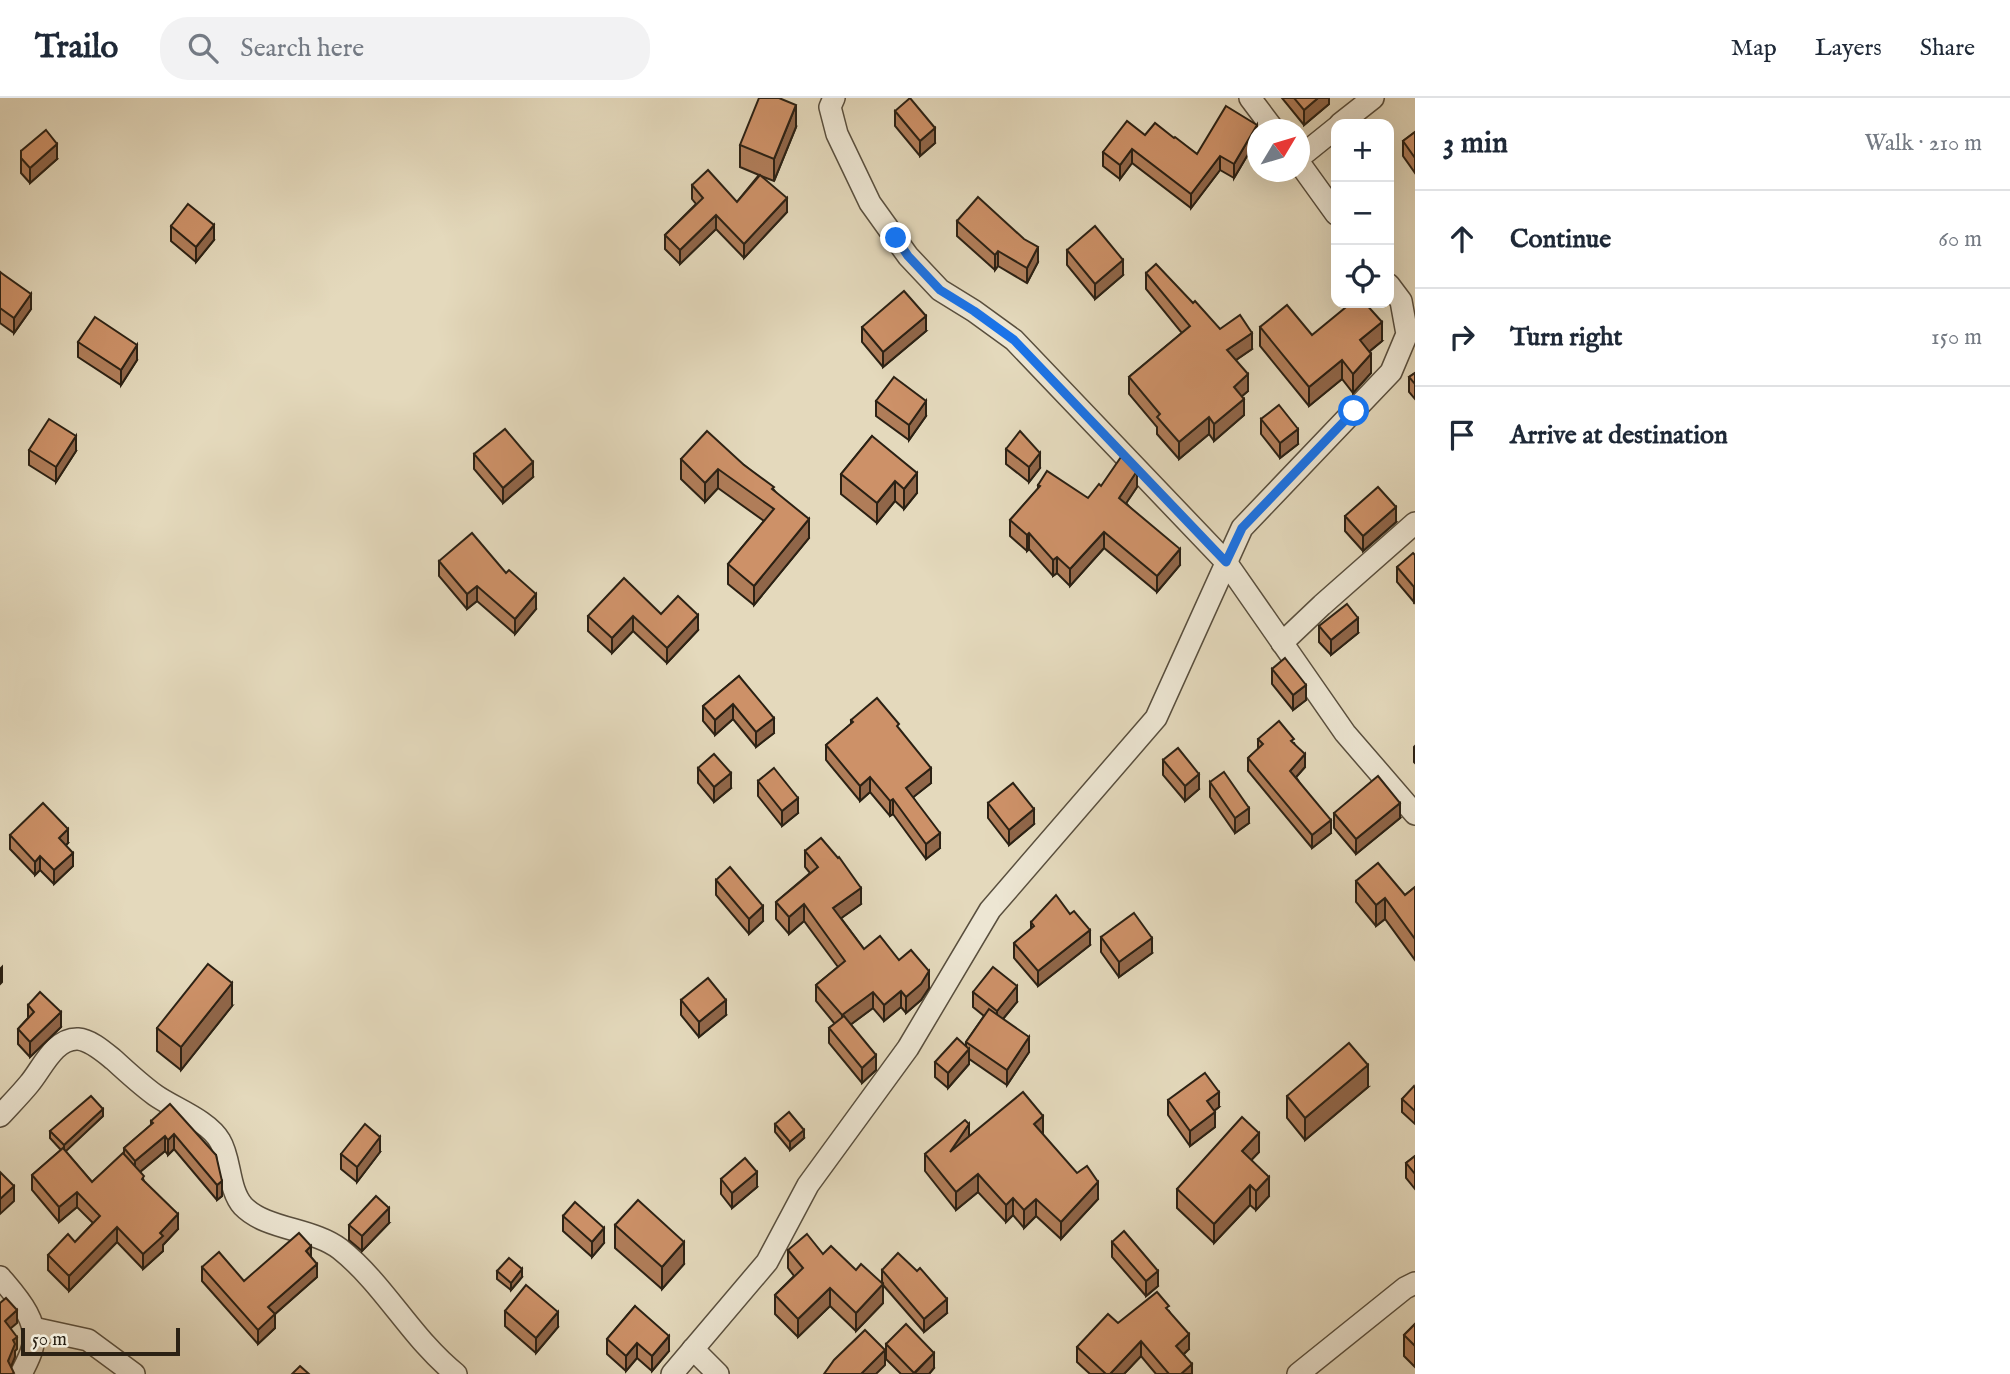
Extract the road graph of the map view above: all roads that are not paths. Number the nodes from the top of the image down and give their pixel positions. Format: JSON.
{"nodes":[{"id":1,"x":834,"y":98,"type":"edge"},
{"id":2,"x":1373,"y":98,"type":"edge"},
{"id":3,"x":1251,"y":99,"type":"edge"},
{"id":4,"x":1266,"y":119,"type":"edge"},
{"id":5,"x":1347,"y":119,"type":"edge"},
{"id":6,"x":1331,"y":132,"type":"edge"},
{"id":7,"x":1310,"y":149,"type":"edge"},
{"id":8,"x":1310,"y":178,"type":"edge"},
{"id":9,"x":1331,"y":207,"type":"edge"},
{"id":10,"x":1394,"y":292,"type":"edge"},
{"id":11,"x":1411,"y":332,"type":"edge"},
{"id":12,"x":1415,"y":523,"type":"edge"},
{"id":13,"x":1226,"y":562,"type":"junction"},
{"id":14,"x":1282,"y":643,"type":"junction"},
{"id":15,"x":1415,"y":814,"type":"edge"},
{"id":16,"x":0,"y":1116,"type":"edge"},
{"id":17,"x":0,"y":1277,"type":"edge"},
{"id":18,"x":1415,"y":1283,"type":"edge"},
{"id":19,"x":33,"y":1328,"type":"junction"},
{"id":20,"x":693,"y":1349,"type":"junction"},
{"id":21,"x":21,"y":1374,"type":"edge"},
{"id":22,"x":134,"y":1374,"type":"edge"},
{"id":23,"x":456,"y":1374,"type":"edge"},
{"id":24,"x":672,"y":1374,"type":"edge"},
{"id":25,"x":718,"y":1374,"type":"edge"},
{"id":26,"x":1298,"y":1374,"type":"edge"}],
"edges":[{"from":1,"to":13,"type":"street"},
{"from":2,"to":5,"type":"street"},
{"from":3,"to":4,"type":"street"},
{"from":6,"to":7,"type":"street"},
{"from":8,"to":9,"type":"street"},
{"from":10,"to":11,"type":"street"},
{"from":11,"to":13,"type":"street"},
{"from":12,"to":14,"type":"street"},
{"from":13,"to":14,"type":"street"},
{"from":13,"to":20,"type":"street"},
{"from":14,"to":15,"type":"street"},
{"from":16,"to":23,"type":"street"},
{"from":17,"to":19,"type":"street"},
{"from":18,"to":26,"type":"street"},
{"from":19,"to":21,"type":"street"},
{"from":19,"to":22,"type":"street"},
{"from":20,"to":24,"type":"street"},
{"from":20,"to":25,"type":"street"}]}
